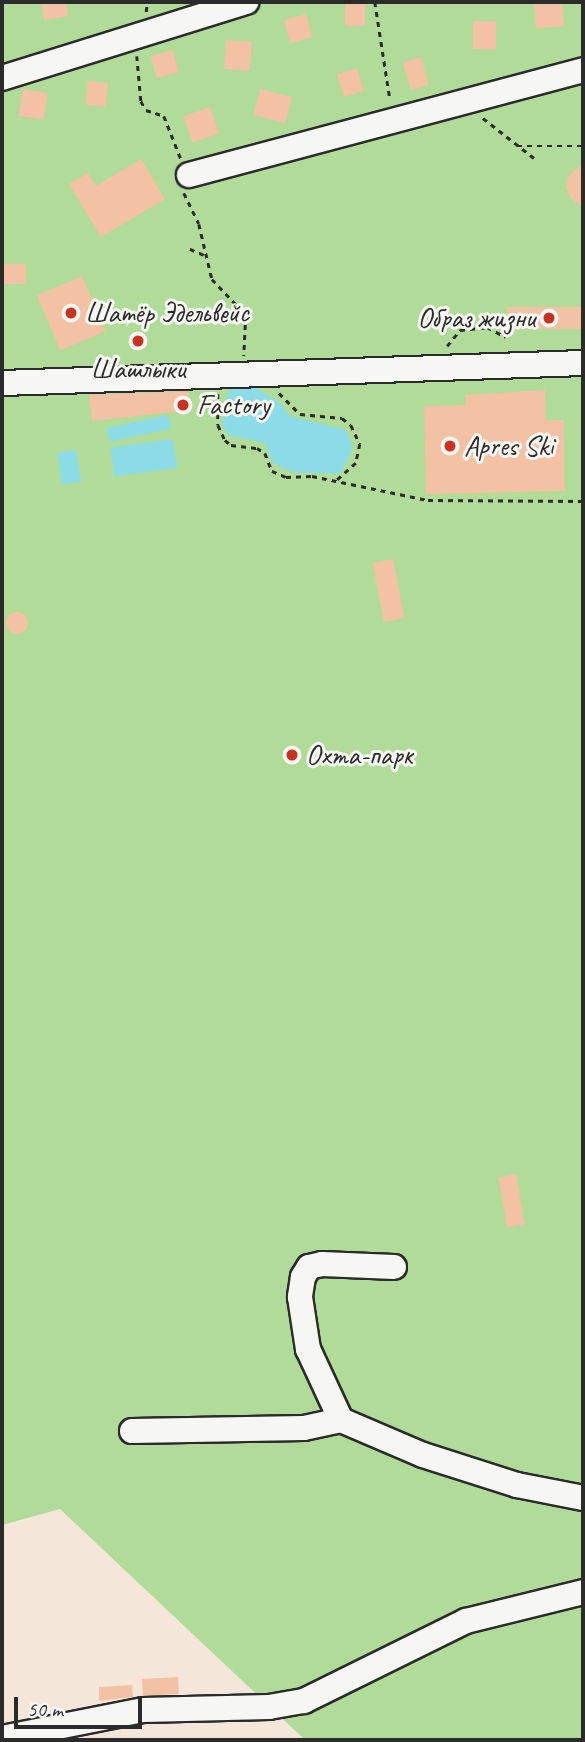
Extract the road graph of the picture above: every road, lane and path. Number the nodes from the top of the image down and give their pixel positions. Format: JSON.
{"nodes":[{"id":1,"x":147,"y":2,"type":"edge"},
{"id":2,"x":246,"y":2,"type":"edge"},
{"id":3,"x":375,"y":2,"type":"edge"},
{"id":4,"x":144,"y":36,"type":"junction"},
{"id":5,"x":583,"y":70,"type":"edge"},
{"id":6,"x":2,"y":78,"type":"edge"},
{"id":7,"x":467,"y":100,"type":"junction"},
{"id":8,"x":392,"y":119,"type":"junction"},
{"id":9,"x":517,"y":146,"type":"junction"},
{"id":10,"x":583,"y":146,"type":"edge"},
{"id":11,"x":534,"y":158,"type":"dead end"},
{"id":12,"x":189,"y":175,"type":"junction"},
{"id":13,"x":190,"y":249,"type":"dead end"},
{"id":14,"x":204,"y":255,"type":"junction"},
{"id":15,"x":506,"y":337,"type":"dead end"},
{"id":16,"x":583,"y":363,"type":"edge"},
{"id":17,"x":438,"y":367,"type":"junction"},
{"id":18,"x":226,"y":381,"type":"junction"},
{"id":19,"x":2,"y":383,"type":"edge"},
{"id":20,"x":275,"y":390,"type":"dead end"},
{"id":21,"x":335,"y":481,"type":"junction"},
{"id":22,"x":583,"y":501,"type":"edge"},
{"id":23,"x":394,"y":1267,"type":"dead end"},
{"id":24,"x":341,"y":1420,"type":"junction"},
{"id":25,"x":132,"y":1431,"type":"dead end"},
{"id":26,"x":583,"y":1498,"type":"edge"},
{"id":27,"x":583,"y":1592,"type":"edge"},
{"id":28,"x":2,"y":1738,"type":"edge"}],
"edges":[{"from":1,"to":4,"type":"path"},
{"from":2,"to":4,"type":"lane"},
{"from":3,"to":8,"type":"path"},
{"from":4,"to":6,"type":"lane"},
{"from":4,"to":12,"type":"path"},
{"from":5,"to":7,"type":"lane"},
{"from":7,"to":8,"type":"lane"},
{"from":7,"to":9,"type":"path"},
{"from":8,"to":12,"type":"lane"},
{"from":9,"to":10,"type":"path"},
{"from":9,"to":11,"type":"path"},
{"from":12,"to":14,"type":"path"},
{"from":13,"to":14,"type":"path"},
{"from":14,"to":18,"type":"path"},
{"from":15,"to":17,"type":"path"},
{"from":16,"to":17,"type":"lane"},
{"from":17,"to":18,"type":"lane"},
{"from":18,"to":19,"type":"lane"},
{"from":18,"to":21,"type":"path"},
{"from":20,"to":21,"type":"path"},
{"from":21,"to":22,"type":"path"},
{"from":23,"to":24,"type":"lane"},
{"from":24,"to":25,"type":"lane"},
{"from":24,"to":26,"type":"lane"},
{"from":27,"to":28,"type":"lane"}]}
